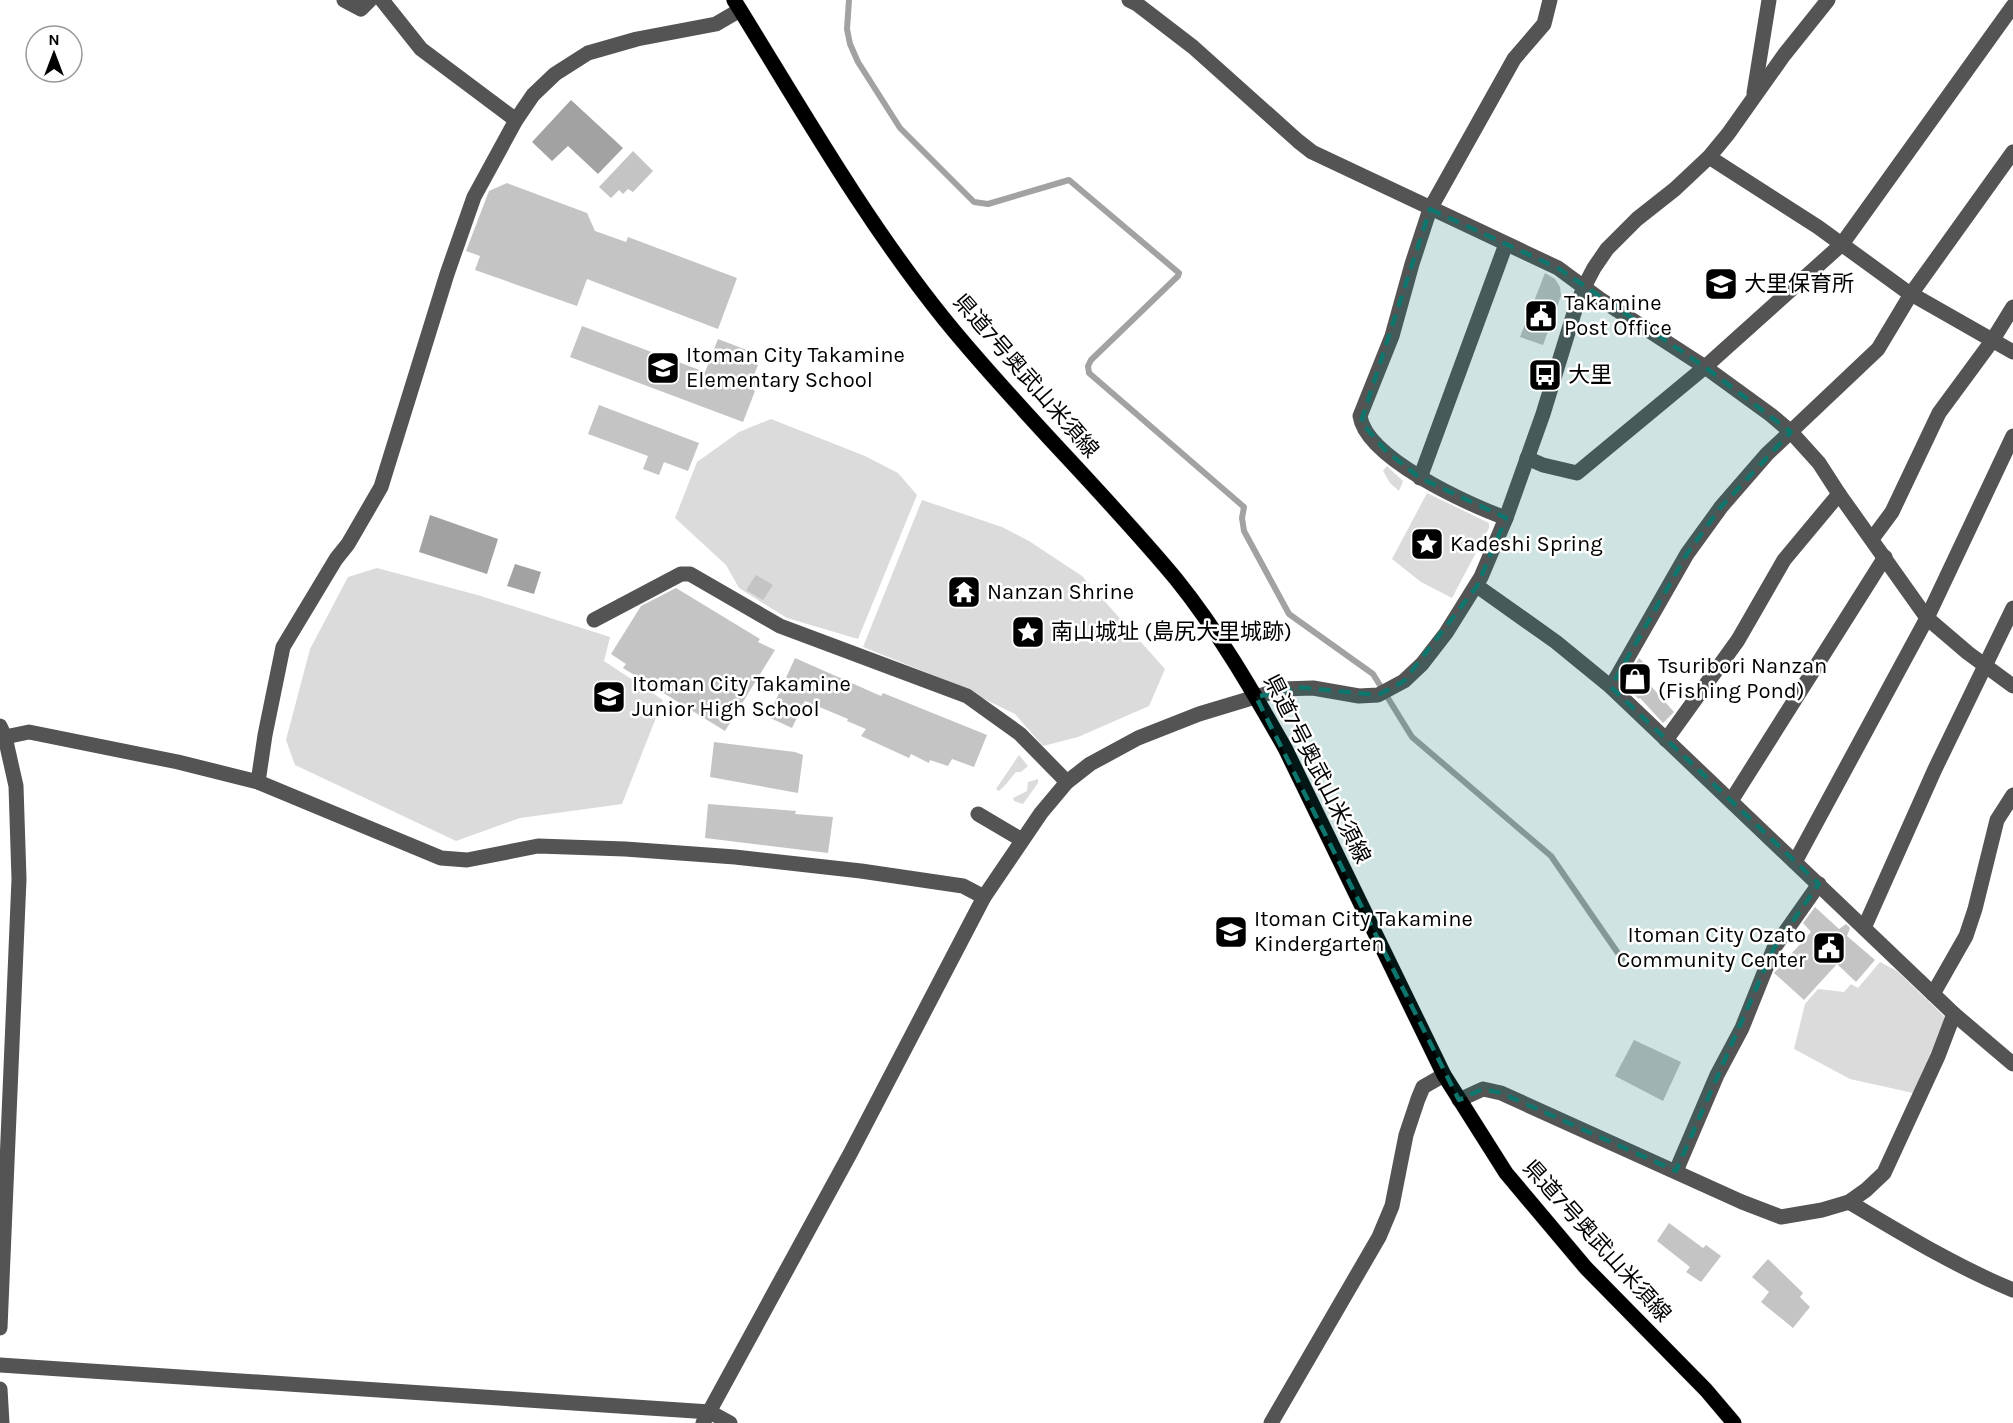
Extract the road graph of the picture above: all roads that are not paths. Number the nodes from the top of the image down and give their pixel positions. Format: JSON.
{"nodes":[{"id":1,"x":344,"y":0,"type":"edge"},
{"id":2,"x":370,"y":0,"type":"edge"},
{"id":3,"x":382,"y":0,"type":"edge"},
{"id":4,"x":1129,"y":0,"type":"edge"},
{"id":5,"x":1550,"y":0,"type":"edge"},
{"id":6,"x":1769,"y":0,"type":"edge"},
{"id":7,"x":1828,"y":0,"type":"edge"},
{"id":8,"x":737,"y":5,"type":"edge"},
{"id":9,"x":2013,"y":6,"type":"edge"},
{"id":10,"x":1754,"y":99,"type":"junction"},
{"id":11,"x":516,"y":120,"type":"junction"},
{"id":12,"x":2013,"y":152,"type":"edge"},
{"id":13,"x":1709,"y":158,"type":"junction"},
{"id":14,"x":1430,"y":209,"type":"junction"},
{"id":15,"x":1506,"y":244,"type":"junction"},
{"id":16,"x":1842,"y":244,"type":"junction"},
{"id":17,"x":1584,"y":287,"type":"junction"},
{"id":18,"x":1911,"y":294,"type":"junction"},
{"id":19,"x":2013,"y":307,"type":"edge"},
{"id":20,"x":1992,"y":340,"type":"junction"},
{"id":21,"x":2013,"y":352,"type":"edge"},
{"id":22,"x":1705,"y":367,"type":"junction"},
{"id":23,"x":1791,"y":432,"type":"junction"},
{"id":24,"x":2013,"y":436,"type":"edge"},
{"id":25,"x":1527,"y":458,"type":"junction"},
{"id":26,"x":1420,"y":478,"type":"junction"},
{"id":27,"x":1839,"y":494,"type":"junction"},
{"id":28,"x":1506,"y":519,"type":"junction"},
{"id":29,"x":1872,"y":539,"type":"junction"},
{"id":30,"x":1885,"y":557,"type":"junction"},
{"id":31,"x":1477,"y":586,"type":"junction"},
{"id":32,"x":2013,"y":608,"type":"edge"},
{"id":33,"x":1927,"y":618,"type":"junction"},
{"id":34,"x":594,"y":620,"type":"dead end"},
{"id":35,"x":1985,"y":666,"type":"junction"},
{"id":36,"x":2013,"y":686,"type":"edge"},
{"id":37,"x":1611,"y":687,"type":"junction"},
{"id":38,"x":1257,"y":697,"type":"junction"},
{"id":39,"x":2,"y":732,"type":"edge"},
{"id":40,"x":1666,"y":740,"type":"junction"},
{"id":41,"x":1067,"y":782,"type":"junction"},
{"id":42,"x":258,"y":783,"type":"junction"},
{"id":43,"x":2013,"y":795,"type":"edge"},
{"id":44,"x":1731,"y":801,"type":"junction"},
{"id":45,"x":978,"y":814,"type":"dead end"},
{"id":46,"x":1022,"y":840,"type":"junction"},
{"id":47,"x":1795,"y":862,"type":"junction"},
{"id":48,"x":1819,"y":884,"type":"junction"},
{"id":49,"x":984,"y":897,"type":"junction"},
{"id":50,"x":1864,"y":928,"type":"junction"},
{"id":51,"x":1933,"y":994,"type":"junction"},
{"id":52,"x":1954,"y":1014,"type":"junction"},
{"id":53,"x":2013,"y":1064,"type":"edge"},
{"id":54,"x":1444,"y":1075,"type":"junction"},
{"id":55,"x":1459,"y":1100,"type":"junction"},
{"id":56,"x":1676,"y":1171,"type":"junction"},
{"id":57,"x":1849,"y":1202,"type":"junction"},
{"id":58,"x":2013,"y":1290,"type":"edge"},
{"id":59,"x":0,"y":1328,"type":"edge"},
{"id":60,"x":0,"y":1365,"type":"edge"},
{"id":61,"x":0,"y":1389,"type":"edge"},
{"id":62,"x":707,"y":1417,"type":"edge"},
{"id":63,"x":2,"y":1423,"type":"edge"},
{"id":64,"x":730,"y":1423,"type":"edge"},
{"id":65,"x":1271,"y":1423,"type":"edge"},
{"id":66,"x":1734,"y":1423,"type":"edge"}],
"edges":[{"from":1,"to":2,"type":"street"},
{"from":3,"to":11,"type":"street"},
{"from":4,"to":14,"type":"street"},
{"from":5,"to":14,"type":"street"},
{"from":6,"to":10,"type":"street"},
{"from":7,"to":10,"type":"street"},
{"from":8,"to":11,"type":"street"},
{"from":8,"to":38,"type":"main road","name":"県道7号奥武山米須線"},
{"from":9,"to":16,"type":"street"},
{"from":10,"to":13,"type":"street"},
{"from":11,"to":42,"type":"street"},
{"from":12,"to":18,"type":"street"},
{"from":13,"to":16,"type":"street"},
{"from":13,"to":17,"type":"street"},
{"from":14,"to":15,"type":"street"},
{"from":14,"to":26,"type":"street"},
{"from":15,"to":17,"type":"street"},
{"from":15,"to":26,"type":"street"},
{"from":16,"to":18,"type":"street"},
{"from":16,"to":22,"type":"street"},
{"from":17,"to":22,"type":"street"},
{"from":17,"to":25,"type":"street"},
{"from":18,"to":20,"type":"street"},
{"from":18,"to":23,"type":"street"},
{"from":19,"to":20,"type":"street"},
{"from":20,"to":21,"type":"street"},
{"from":20,"to":29,"type":"street"},
{"from":22,"to":23,"type":"street"},
{"from":22,"to":25,"type":"street"},
{"from":23,"to":27,"type":"street"},
{"from":23,"to":37,"type":"street"},
{"from":24,"to":33,"type":"street"},
{"from":25,"to":28,"type":"street"},
{"from":26,"to":28,"type":"street"},
{"from":27,"to":29,"type":"street"},
{"from":27,"to":40,"type":"street"},
{"from":28,"to":31,"type":"street"},
{"from":29,"to":30,"type":"street"},
{"from":30,"to":33,"type":"street"},
{"from":30,"to":44,"type":"street"},
{"from":31,"to":37,"type":"street"},
{"from":31,"to":38,"type":"street"},
{"from":32,"to":35,"type":"street"},
{"from":33,"to":35,"type":"street"},
{"from":33,"to":47,"type":"street"},
{"from":34,"to":41,"type":"street"},
{"from":35,"to":36,"type":"street"},
{"from":35,"to":50,"type":"street"},
{"from":37,"to":40,"type":"street"},
{"from":38,"to":41,"type":"street"},
{"from":38,"to":54,"type":"main road","name":"県道7号奥武山米須線"},
{"from":39,"to":42,"type":"street"},
{"from":39,"to":59,"type":"street"},
{"from":40,"to":44,"type":"street"},
{"from":41,"to":46,"type":"street"},
{"from":42,"to":49,"type":"street"},
{"from":43,"to":51,"type":"street"},
{"from":44,"to":47,"type":"street"},
{"from":45,"to":46,"type":"street"},
{"from":46,"to":49,"type":"street"},
{"from":47,"to":48,"type":"street"},
{"from":48,"to":50,"type":"street"},
{"from":48,"to":56,"type":"street"},
{"from":49,"to":62,"type":"street"},
{"from":50,"to":51,"type":"street"},
{"from":51,"to":52,"type":"street"},
{"from":52,"to":53,"type":"street"},
{"from":52,"to":57,"type":"street"},
{"from":54,"to":55,"type":"main road","name":"県道7号奥武山米須線"},
{"from":54,"to":65,"type":"street"},
{"from":55,"to":56,"type":"street"},
{"from":55,"to":66,"type":"main road","name":"県道7号奥武山米須線"},
{"from":56,"to":57,"type":"street"},
{"from":57,"to":58,"type":"street"},
{"from":60,"to":62,"type":"street"},
{"from":61,"to":63,"type":"street"},
{"from":62,"to":64,"type":"street"}]}
